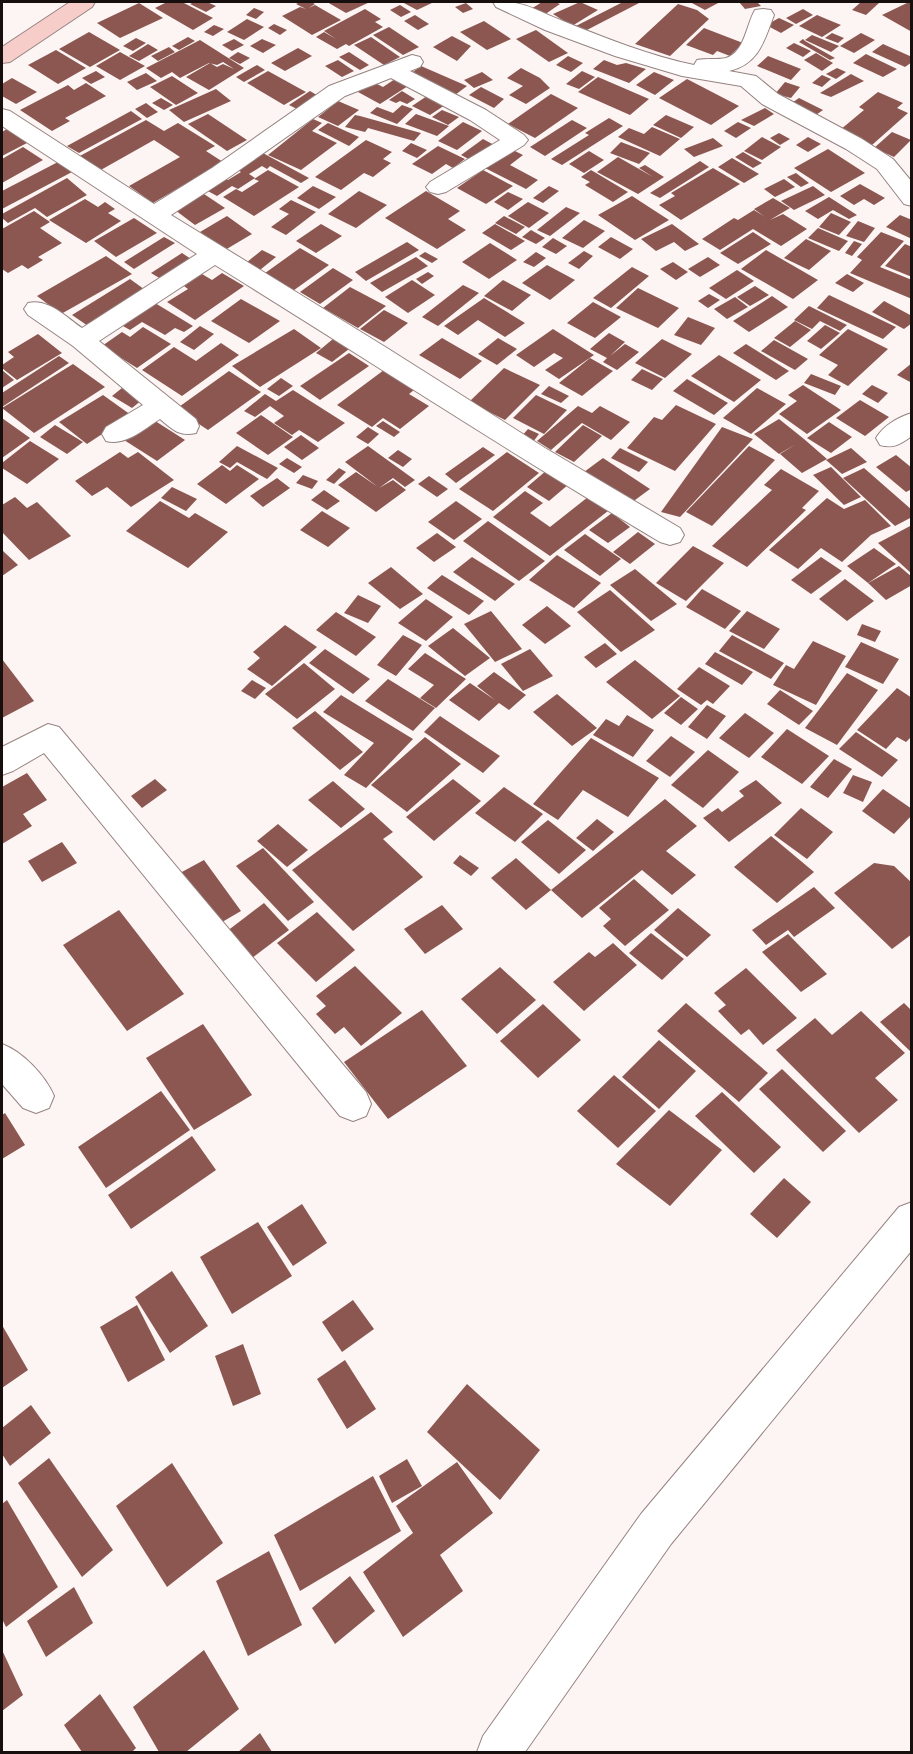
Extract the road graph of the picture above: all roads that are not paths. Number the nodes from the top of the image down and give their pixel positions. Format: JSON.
{"nodes":[{"id":1,"x":84,"y":2,"type":"edge"},
{"id":2,"x":504,"y":2,"type":"edge"},
{"id":3,"x":763,"y":15,"type":"dead end"},
{"id":4,"x":2,"y":57,"type":"edge"},
{"id":5,"x":664,"y":63,"type":"junction"},
{"id":6,"x":2,"y":116,"type":"edge"},
{"id":7,"x":438,"y":187,"type":"dead end"},
{"id":8,"x":912,"y":199,"type":"edge"},
{"id":9,"x":154,"y":215,"type":"junction"},
{"id":10,"x":214,"y":254,"type":"junction"},
{"id":11,"x":37,"y":309,"type":"dead end"},
{"id":12,"x":82,"y":340,"type":"junction"},
{"id":13,"x":162,"y":406,"type":"junction"},
{"id":14,"x":186,"y":426,"type":"dead end"},
{"id":15,"x":116,"y":434,"type":"dead end"},
{"id":16,"x":670,"y":535,"type":"dead end"},
{"id":17,"x":2,"y":762,"type":"edge"},
{"id":18,"x":2,"y":1060,"type":"edge"},
{"id":19,"x":36,"y":1096,"type":"dead end"},
{"id":20,"x":353,"y":1104,"type":"dead end"},
{"id":21,"x":912,"y":1220,"type":"edge"},
{"id":22,"x":499,"y":1752,"type":"edge"}],
"edges":[{"from":1,"to":4,"type":"main road"},
{"from":2,"to":5,"type":"street"},
{"from":3,"to":5,"type":"street"},
{"from":5,"to":8,"type":"street"},
{"from":6,"to":9,"type":"street"},
{"from":7,"to":9,"type":"street"},
{"from":9,"to":10,"type":"street"},
{"from":10,"to":12,"type":"street"},
{"from":10,"to":16,"type":"street"},
{"from":11,"to":12,"type":"street"},
{"from":12,"to":13,"type":"street"},
{"from":13,"to":14,"type":"street"},
{"from":13,"to":15,"type":"street"},
{"from":17,"to":20,"type":"street"},
{"from":18,"to":19,"type":"street"},
{"from":21,"to":22,"type":"street"}]}
